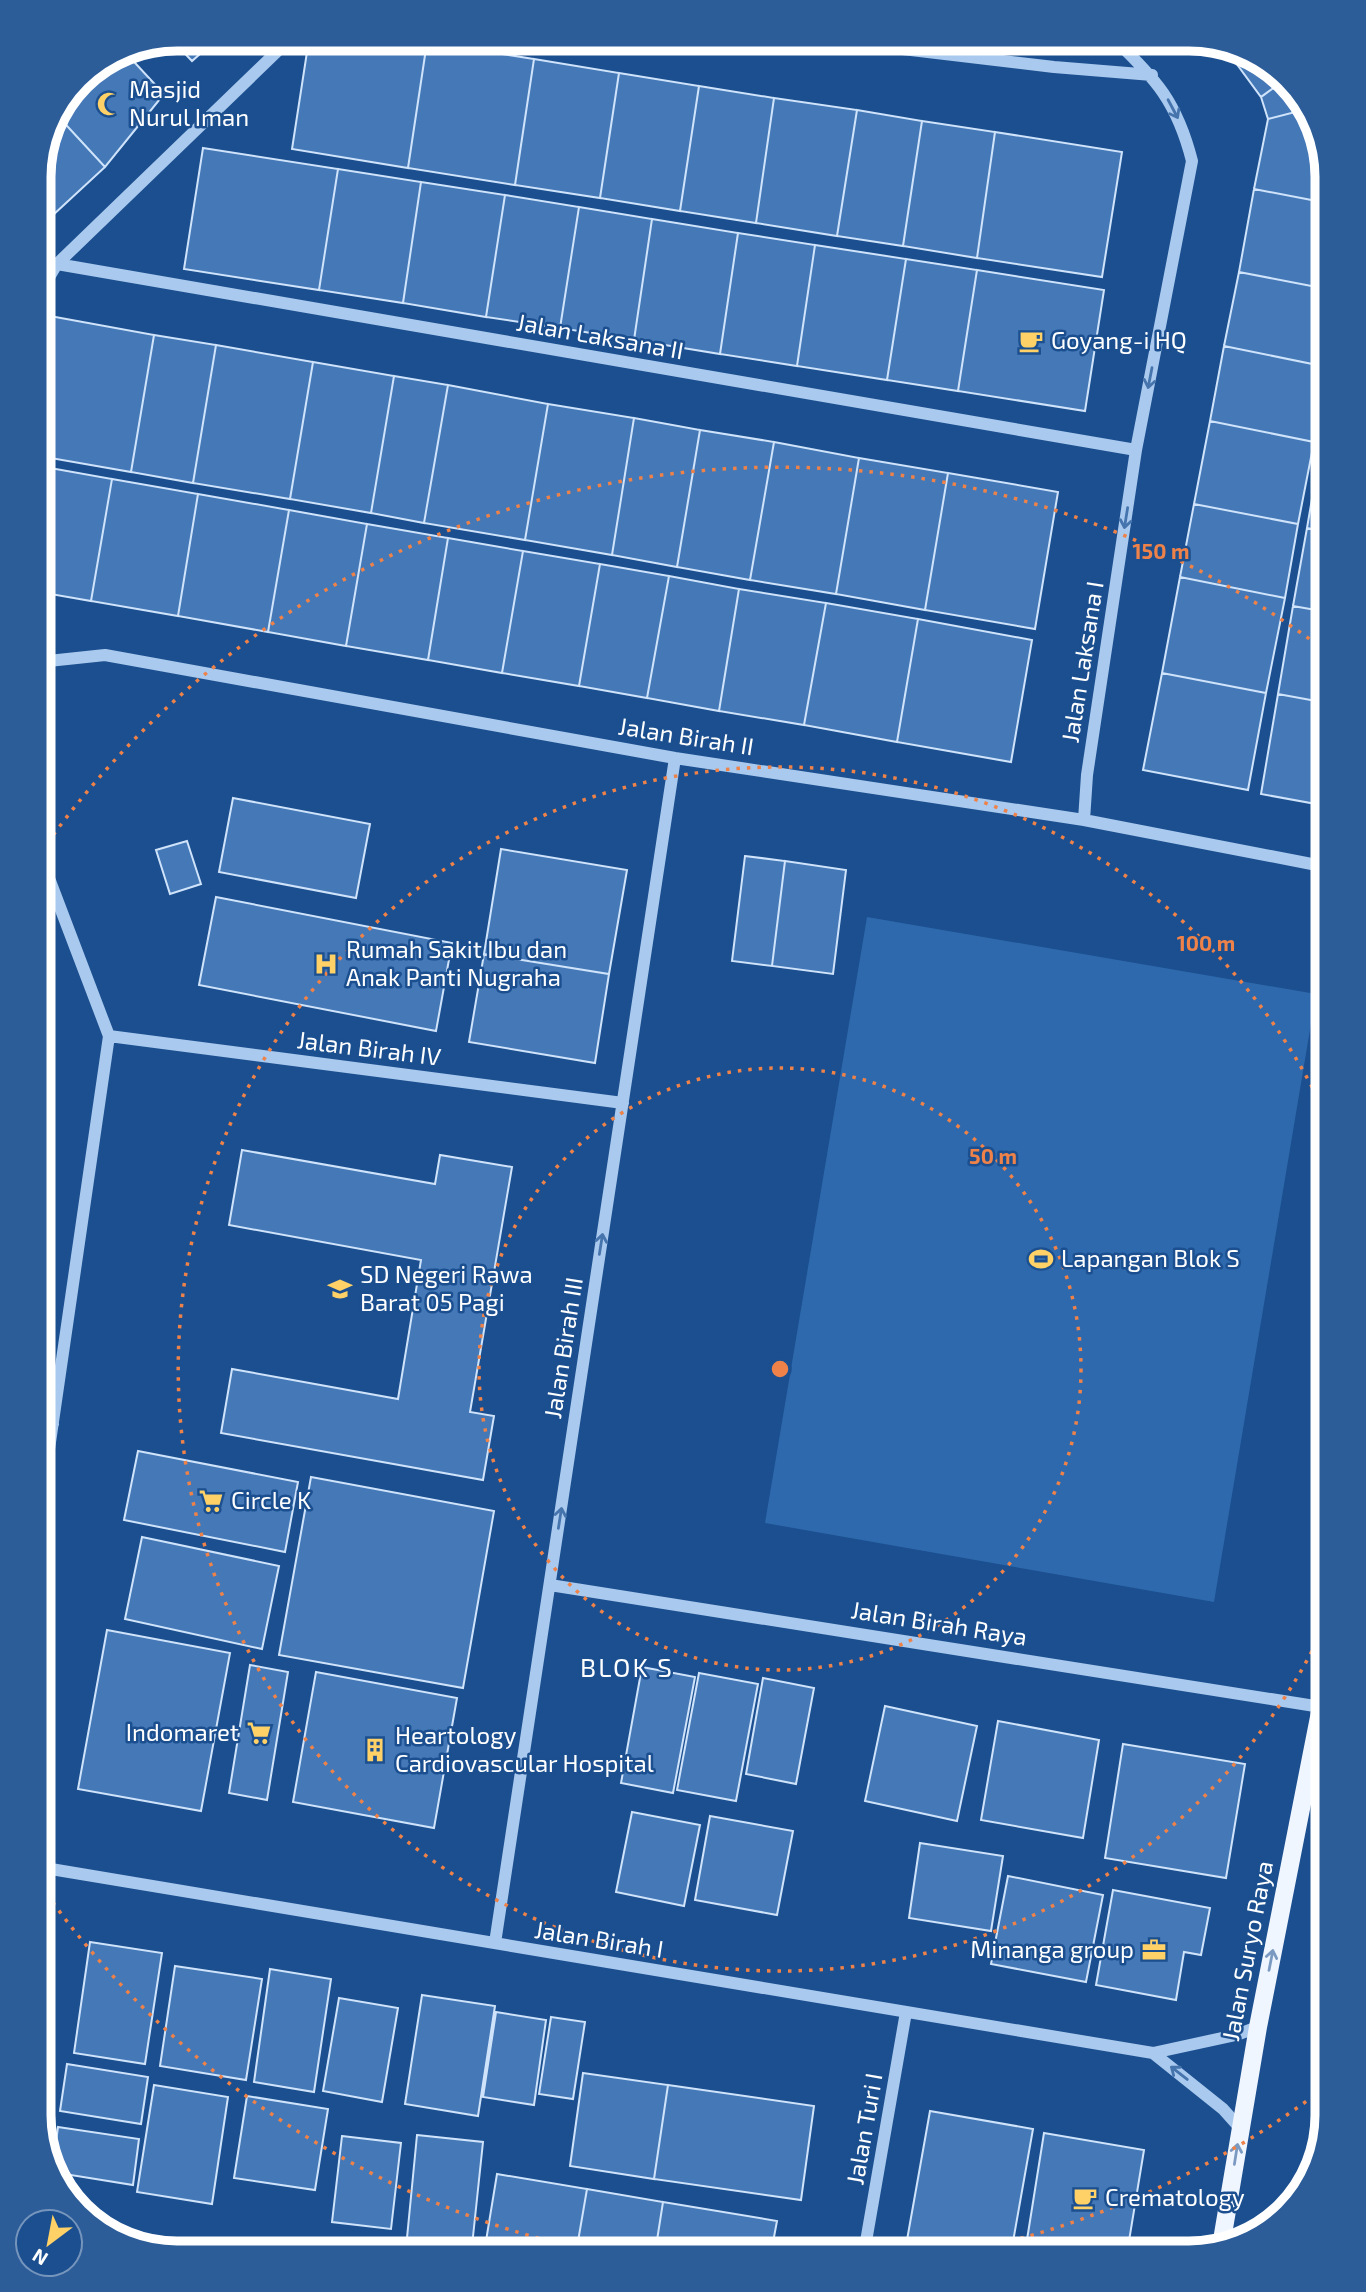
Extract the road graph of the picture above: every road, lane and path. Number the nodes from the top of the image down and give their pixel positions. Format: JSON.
{"nodes":[{"id":1,"x":277,"y":51,"type":"edge"},
{"id":2,"x":919,"y":51,"type":"edge"},
{"id":3,"x":1127,"y":51,"type":"edge"},
{"id":4,"x":1152,"y":75,"type":"junction"},
{"id":5,"x":57,"y":264,"type":"junction"},
{"id":6,"x":51,"y":274,"type":"edge"},
{"id":7,"x":1136,"y":450,"type":"junction"},
{"id":8,"x":51,"y":661,"type":"edge"},
{"id":9,"x":675,"y":758,"type":"junction"},
{"id":10,"x":1084,"y":820,"type":"junction"},
{"id":11,"x":1315,"y":864,"type":"edge"},
{"id":12,"x":51,"y":884,"type":"edge"},
{"id":13,"x":109,"y":1036,"type":"junction"},
{"id":14,"x":623,"y":1103,"type":"junction"},
{"id":15,"x":52,"y":1423,"type":"joint"},
{"id":16,"x":51,"y":1430,"type":"edge"},
{"id":17,"x":550,"y":1585,"type":"junction"},
{"id":18,"x":1315,"y":1706,"type":"edge"},
{"id":19,"x":1315,"y":1737,"type":"edge"},
{"id":20,"x":51,"y":1869,"type":"edge"},
{"id":21,"x":495,"y":1944,"type":"junction"},
{"id":22,"x":906,"y":2012,"type":"junction"},
{"id":23,"x":1258,"y":2027,"type":"junction"},
{"id":24,"x":1153,"y":2053,"type":"junction"},
{"id":25,"x":1240,"y":2128,"type":"junction"},
{"id":26,"x":1222,"y":2237,"type":"edge"},
{"id":27,"x":866,"y":2241,"type":"edge"}],
"edges":[{"from":1,"to":5,"type":"street"},
{"from":2,"to":4,"type":"street"},
{"from":3,"to":4,"type":"street","name":"Jalan Laksana I"},
{"from":4,"to":7,"type":"street","name":"Jalan Laksana I","one_way":true},
{"from":5,"to":6,"type":"street"},
{"from":5,"to":7,"type":"street","name":"Jalan Laksana II"},
{"from":7,"to":10,"type":"street","name":"Jalan Laksana I","one_way":true},
{"from":8,"to":9,"type":"street","name":"Jalan Birah II"},
{"from":9,"to":10,"type":"street","name":"Jalan Birah II"},
{"from":9,"to":14,"type":"street","name":"Jalan Birah III"},
{"from":10,"to":11,"type":"street","name":"Jalan Birah II"},
{"from":12,"to":13,"type":"street"},
{"from":13,"to":14,"type":"street","name":"Jalan Birah IV"},
{"from":13,"to":15,"type":"street"},
{"from":17,"to":14,"type":"street","name":"Jalan Birah III","one_way":true},
{"from":15,"to":16,"type":"street"},
{"from":17,"to":18,"type":"street","name":"Jalan Birah Raya"},
{"from":17,"to":21,"type":"street","name":"Jalan Birah III"},
{"from":23,"to":19,"type":"main road","name":"Jalan Suryo Raya","one_way":true},
{"from":20,"to":21,"type":"street","name":"Jalan Birah I"},
{"from":21,"to":22,"type":"street","name":"Jalan Birah I"},
{"from":22,"to":24,"type":"street","name":"Jalan Birah I"},
{"from":22,"to":27,"type":"street","name":"Jalan Turi I"},
{"from":23,"to":24,"type":"street","name":"Jalan Birah I"},
{"from":23,"to":25,"type":"main road","name":"Jalan Suryo Raya"},
{"from":25,"to":24,"type":"street","name":"Jalan Birah I","one_way":true},
{"from":26,"to":25,"type":"main road","name":"Jalan Suryo Raya","one_way":true}]}
